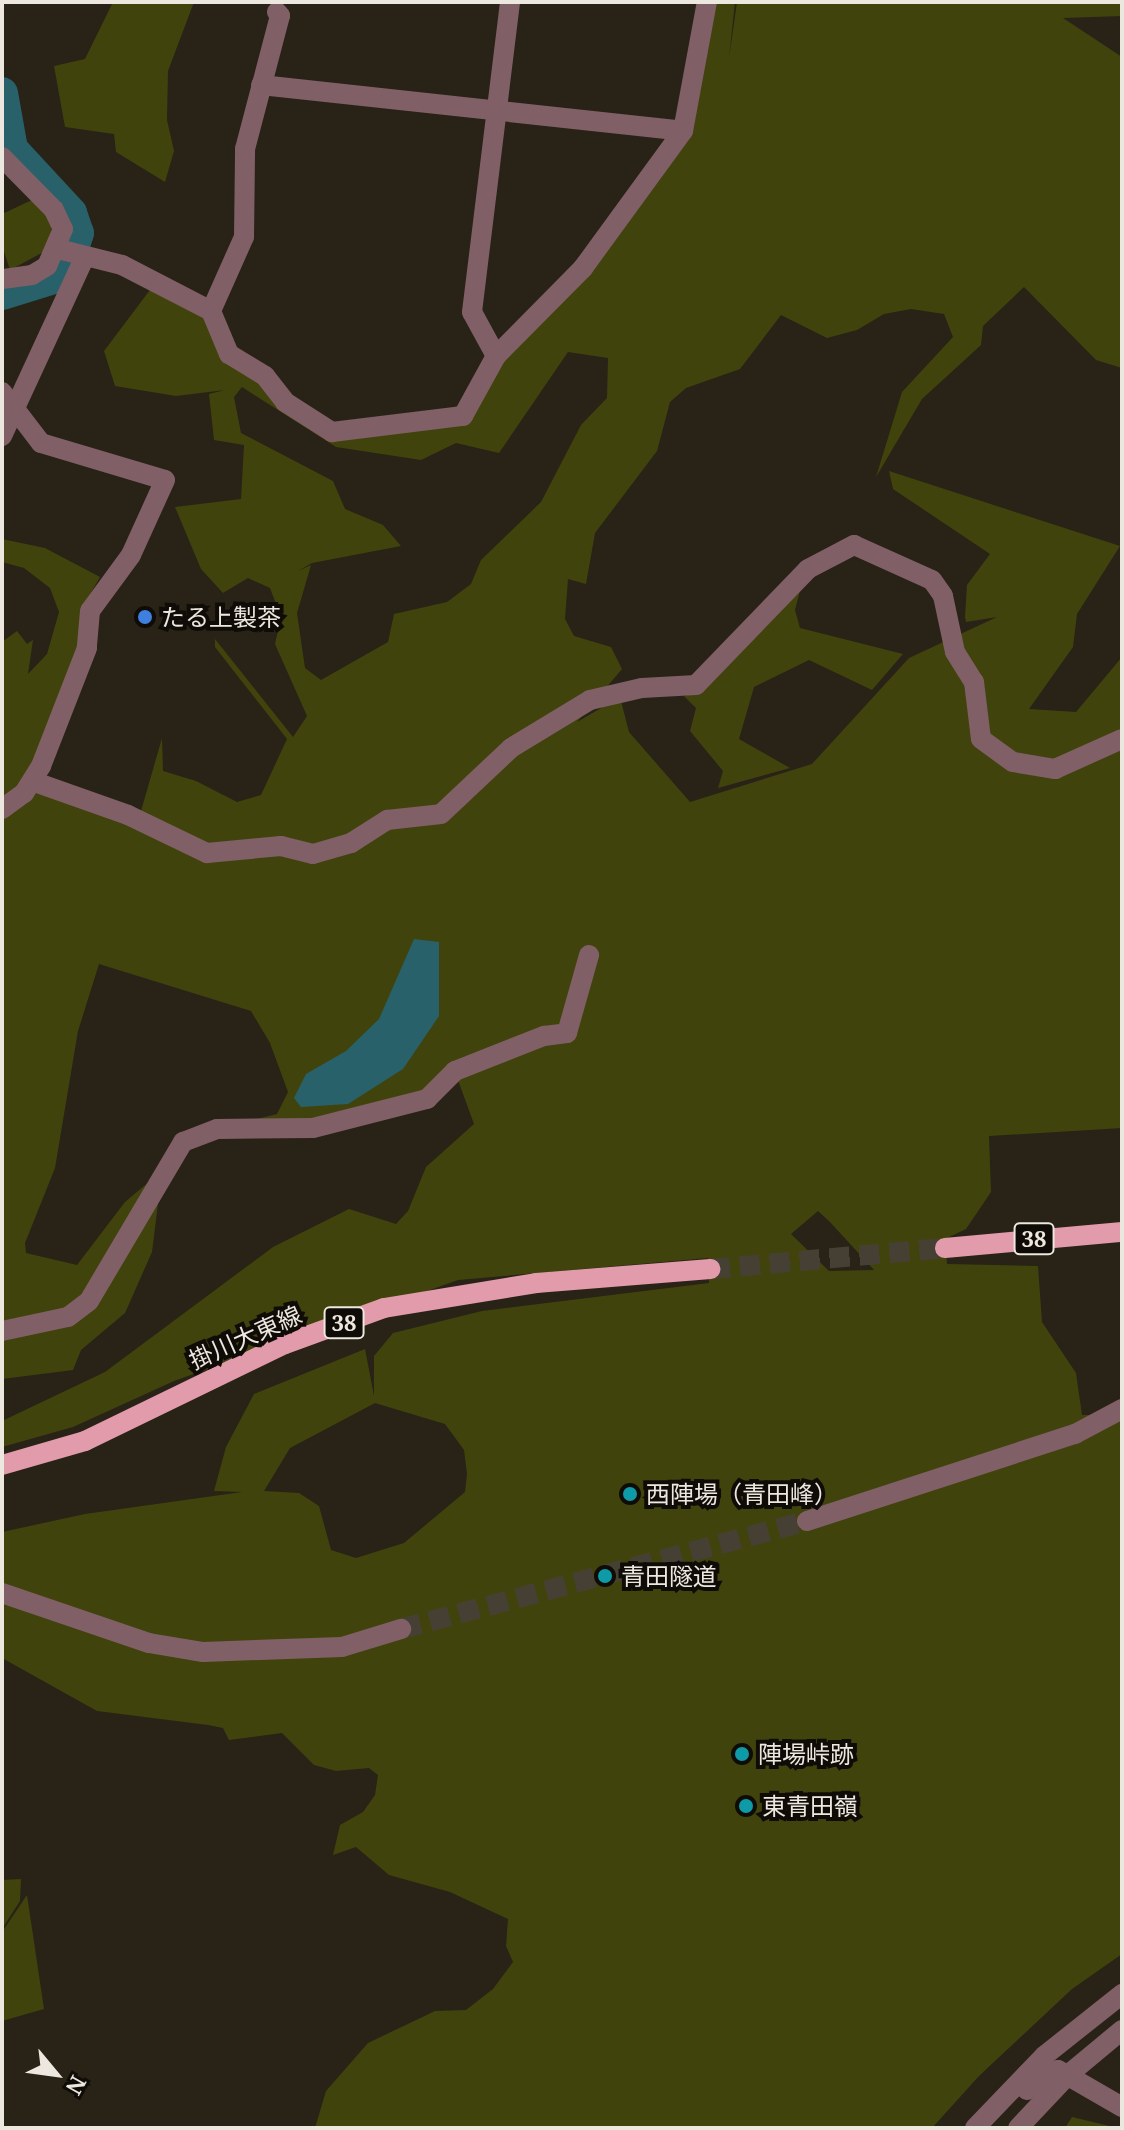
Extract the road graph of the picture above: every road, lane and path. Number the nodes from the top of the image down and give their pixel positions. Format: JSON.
{"nodes":[{"id":1,"x":510,"y":2,"type":"edge"},
{"id":2,"x":707,"y":2,"type":"edge"},
{"id":3,"x":277,"y":12,"type":"dead end"},
{"id":4,"x":261,"y":85,"type":"junction"},
{"id":5,"x":497,"y":110,"type":"junction"},
{"id":6,"x":683,"y":131,"type":"junction"},
{"id":7,"x":2,"y":157,"type":"edge"},
{"id":8,"x":72,"y":253,"type":"junction"},
{"id":9,"x":2,"y":279,"type":"edge"},
{"id":10,"x":211,"y":311,"type":"junction"},
{"id":11,"x":496,"y":356,"type":"junction"},
{"id":12,"x":2,"y":392,"type":"edge"},
{"id":13,"x":17,"y":411,"type":"junction"},
{"id":14,"x":2,"y":436,"type":"edge"},
{"id":15,"x":1122,"y":739,"type":"edge"},
{"id":16,"x":32,"y":781,"type":"junction"},
{"id":17,"x":2,"y":809,"type":"edge"},
{"id":18,"x":589,"y":955,"type":"dead end"},
{"id":19,"x":1122,"y":1232,"type":"edge"},
{"id":20,"x":945,"y":1248,"type":"tunnel mouth"},
{"id":21,"x":710,"y":1269,"type":"tunnel mouth"},
{"id":22,"x":2,"y":1331,"type":"edge"},
{"id":23,"x":1122,"y":1409,"type":"edge"},
{"id":24,"x":2,"y":1465,"type":"edge"},
{"id":25,"x":807,"y":1521,"type":"tunnel mouth"},
{"id":26,"x":2,"y":1593,"type":"edge"},
{"id":27,"x":401,"y":1629,"type":"tunnel mouth"},
{"id":28,"x":1122,"y":1994,"type":"edge"},
{"id":29,"x":1078,"y":2026,"type":"junction"},
{"id":30,"x":1122,"y":2030,"type":"edge"},
{"id":31,"x":1069,"y":2074,"type":"junction"},
{"id":32,"x":1122,"y":2107,"type":"edge"},
{"id":33,"x":975,"y":2128,"type":"edge"},
{"id":34,"x":993,"y":2128,"type":"edge"},
{"id":35,"x":1018,"y":2128,"type":"edge"}],
"edges":[{"from":1,"to":5,"type":"street"},
{"from":2,"to":6,"type":"street"},
{"from":3,"to":4,"type":"street"},
{"from":4,"to":5,"type":"street"},
{"from":4,"to":10,"type":"street"},
{"from":5,"to":6,"type":"street"},
{"from":5,"to":11,"type":"street"},
{"from":6,"to":11,"type":"street"},
{"from":7,"to":8,"type":"street"},
{"from":8,"to":9,"type":"street"},
{"from":8,"to":10,"type":"street"},
{"from":8,"to":13,"type":"street"},
{"from":10,"to":11,"type":"street"},
{"from":12,"to":13,"type":"street"},
{"from":13,"to":14,"type":"street"},
{"from":13,"to":16,"type":"street"},
{"from":15,"to":16,"type":"street"},
{"from":16,"to":17,"type":"street"},
{"from":18,"to":22,"type":"street"},
{"from":19,"to":20,"type":"main road","number":"38"},
{"from":21,"to":24,"type":"main road","name":"掛川大東線","number":"38"},
{"from":23,"to":25,"type":"street"},
{"from":26,"to":27,"type":"street"},
{"from":28,"to":29,"type":"street"},
{"from":29,"to":31,"type":"street"},
{"from":29,"to":33,"type":"street"},
{"from":30,"to":31,"type":"street"},
{"from":31,"to":32,"type":"street"},
{"from":31,"to":34,"type":"street"},
{"from":31,"to":35,"type":"street"}]}
